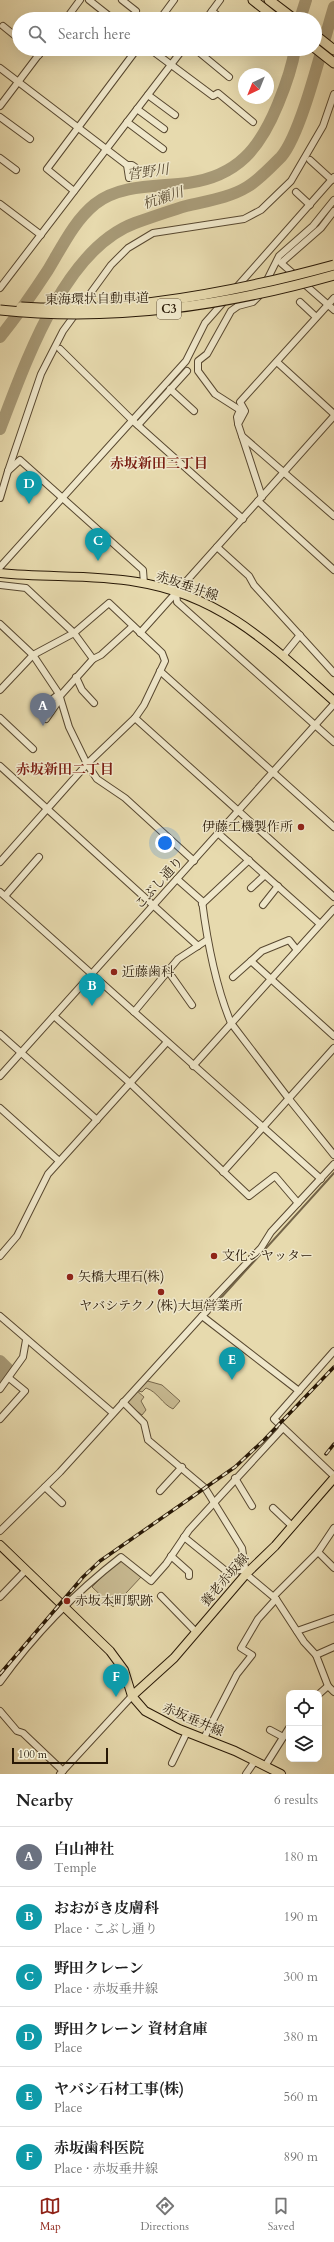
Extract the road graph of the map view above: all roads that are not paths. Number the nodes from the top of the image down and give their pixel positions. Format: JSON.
{"nodes":[{"id":1,"x":80,"y":0,"type":"edge"},
{"id":2,"x":89,"y":0,"type":"edge"},
{"id":3,"x":122,"y":0,"type":"edge"},
{"id":4,"x":174,"y":0,"type":"edge"},
{"id":5,"x":220,"y":0,"type":"edge"},
{"id":6,"x":252,"y":0,"type":"edge"},
{"id":7,"x":269,"y":0,"type":"edge"},
{"id":8,"x":136,"y":11,"type":"dead end"},
{"id":9,"x":212,"y":11,"type":"edge"},
{"id":10,"x":71,"y":12,"type":"edge"},
{"id":11,"x":104,"y":12,"type":"edge"},
{"id":12,"x":165,"y":12,"type":"edge"},
{"id":13,"x":268,"y":12,"type":"edge"},
{"id":14,"x":285,"y":12,"type":"edge"},
{"id":15,"x":3,"y":26,"type":"dead end"},
{"id":16,"x":12,"y":33,"type":"edge"},
{"id":17,"x":322,"y":41,"type":"edge"},
{"id":18,"x":334,"y":50,"type":"edge"},
{"id":19,"x":322,"y":54,"type":"edge"},
{"id":20,"x":38,"y":56,"type":"edge"},
{"id":21,"x":132,"y":56,"type":"edge"},
{"id":22,"x":159,"y":56,"type":"edge"},
{"id":23,"x":178,"y":56,"type":"edge"},
{"id":24,"x":204,"y":56,"type":"edge"},
{"id":25,"x":334,"y":63,"type":"edge"},
{"id":26,"x":171,"y":65,"type":"junction"},
{"id":27,"x":0,"y":68,"type":"edge"},
{"id":28,"x":229,"y":76,"type":"dead end"},
{"id":29,"x":18,"y":82,"type":"junction"},
{"id":30,"x":334,"y":94,"type":"edge"},
{"id":31,"x":148,"y":95,"type":"junction"},
{"id":32,"x":0,"y":106,"type":"edge"},
{"id":33,"x":137,"y":109,"type":"junction"},
{"id":34,"x":175,"y":116,"type":"dead end"},
{"id":35,"x":0,"y":117,"type":"edge"},
{"id":36,"x":127,"y":122,"type":"junction"},
{"id":37,"x":253,"y":122,"type":"dead end"},
{"id":38,"x":77,"y":128,"type":"junction"},
{"id":39,"x":164,"y":129,"type":"dead end"},
{"id":40,"x":30,"y":139,"type":"dead end"},
{"id":41,"x":163,"y":149,"type":"dead end"},
{"id":42,"x":105,"y":150,"type":"junction"},
{"id":43,"x":0,"y":158,"type":"edge"},
{"id":44,"x":310,"y":160,"type":"dead end"},
{"id":45,"x":127,"y":165,"type":"junction"},
{"id":46,"x":135,"y":167,"type":"dead end"},
{"id":47,"x":16,"y":170,"type":"dead end"},
{"id":48,"x":129,"y":178,"type":"dead end"},
{"id":49,"x":333,"y":179,"type":"edge"},
{"id":50,"x":74,"y":191,"type":"junction"},
{"id":51,"x":296,"y":192,"type":"dead end"},
{"id":52,"x":334,"y":200,"type":"edge"},
{"id":53,"x":0,"y":204,"type":"edge"},
{"id":54,"x":310,"y":205,"type":"junction"},
{"id":55,"x":334,"y":211,"type":"edge"},
{"id":56,"x":41,"y":234,"type":"junction"},
{"id":57,"x":334,"y":265,"type":"edge"},
{"id":58,"x":334,"y":275,"type":"edge"},
{"id":59,"x":0,"y":288,"type":"edge"},
{"id":60,"x":334,"y":298,"type":"edge"},
{"id":61,"x":300,"y":302,"type":"dead end"},
{"id":62,"x":0,"y":305,"type":"edge"},
{"id":63,"x":328,"y":305,"type":"junction"},
{"id":64,"x":0,"y":310,"type":"edge"},
{"id":65,"x":334,"y":310,"type":"edge"},
{"id":66,"x":316,"y":317,"type":"junction"},
{"id":67,"x":60,"y":349,"type":"dead end"},
{"id":68,"x":277,"y":362,"type":"junction"},
{"id":69,"x":187,"y":371,"type":"dead end"},
{"id":70,"x":170,"y":389,"type":"junction"},
{"id":71,"x":194,"y":411,"type":"dead end"},
{"id":72,"x":334,"y":415,"type":"edge"},
{"id":73,"x":132,"y":420,"type":"junction"},
{"id":74,"x":238,"y":424,"type":"junction"},
{"id":75,"x":138,"y":426,"type":"junction"},
{"id":76,"x":242,"y":436,"type":"junction"},
{"id":77,"x":8,"y":471,"type":"junction"},
{"id":78,"x":284,"y":472,"type":"junction"},
{"id":79,"x":0,"y":498,"type":"edge"},
{"id":80,"x":61,"y":499,"type":"junction"},
{"id":81,"x":260,"y":499,"type":"junction"},
{"id":82,"x":334,"y":516,"type":"edge"},
{"id":83,"x":243,"y":519,"type":"junction"},
{"id":84,"x":217,"y":547,"type":"junction"},
{"id":85,"x":0,"y":558,"type":"edge"},
{"id":86,"x":7,"y":560,"type":"junction"},
{"id":87,"x":334,"y":570,"type":"edge"},
{"id":88,"x":1,"y":571,"type":"edge"},
{"id":89,"x":144,"y":584,"type":"junction"},
{"id":90,"x":0,"y":585,"type":"edge"},
{"id":91,"x":176,"y":592,"type":"junction"},
{"id":92,"x":0,"y":624,"type":"edge"},
{"id":93,"x":133,"y":626,"type":"junction"},
{"id":94,"x":74,"y":633,"type":"junction"},
{"id":95,"x":140,"y":633,"type":"junction"},
{"id":96,"x":300,"y":635,"type":"junction"},
{"id":97,"x":33,"y":655,"type":"junction"},
{"id":98,"x":283,"y":656,"type":"junction"},
{"id":99,"x":93,"y":659,"type":"junction"},
{"id":100,"x":160,"y":671,"type":"junction"},
{"id":101,"x":334,"y":673,"type":"edge"},
{"id":102,"x":76,"y":678,"type":"junction"},
{"id":103,"x":0,"y":690,"type":"edge"},
{"id":104,"x":60,"y":697,"type":"junction"},
{"id":105,"x":334,"y":701,"type":"edge"},
{"id":106,"x":94,"y":703,"type":"dead end"},
{"id":107,"x":334,"y":704,"type":"edge"},
{"id":108,"x":41,"y":708,"type":"dead end"},
{"id":109,"x":0,"y":718,"type":"edge"},
{"id":110,"x":134,"y":718,"type":"junction"},
{"id":111,"x":46,"y":719,"type":"dead end"},
{"id":112,"x":315,"y":725,"type":"junction"},
{"id":113,"x":334,"y":742,"type":"edge"},
{"id":114,"x":33,"y":749,"type":"dead end"},
{"id":115,"x":87,"y":764,"type":"junction"},
{"id":116,"x":0,"y":766,"type":"edge"},
{"id":117,"x":274,"y":772,"type":"junction"},
{"id":118,"x":47,"y":808,"type":"junction"},
{"id":119,"x":239,"y":811,"type":"junction"},
{"id":120,"x":334,"y":827,"type":"edge"},
{"id":121,"x":219,"y":834,"type":"junction"},
{"id":122,"x":40,"y":857,"type":"dead end"},
{"id":123,"x":249,"y":860,"type":"junction"},
{"id":124,"x":194,"y":861,"type":"junction"},
{"id":125,"x":0,"y":862,"type":"edge"},
{"id":126,"x":265,"y":875,"type":"junction"},
{"id":127,"x":177,"y":879,"type":"junction"},
{"id":128,"x":278,"y":886,"type":"junction"},
{"id":129,"x":250,"y":888,"type":"dead end"},
{"id":130,"x":2,"y":894,"type":"edge"},
{"id":131,"x":334,"y":897,"type":"edge"},
{"id":132,"x":202,"y":904,"type":"junction"},
{"id":133,"x":154,"y":905,"type":"junction"},
{"id":134,"x":263,"y":905,"type":"dead end"},
{"id":135,"x":334,"y":909,"type":"edge"},
{"id":136,"x":320,"y":924,"type":"junction"},
{"id":137,"x":207,"y":940,"type":"junction"},
{"id":138,"x":198,"y":946,"type":"junction"},
{"id":139,"x":297,"y":950,"type":"junction"},
{"id":140,"x":250,"y":961,"type":"junction"},
{"id":141,"x":168,"y":971,"type":"junction"},
{"id":142,"x":91,"y":975,"type":"junction"},
{"id":143,"x":233,"y":977,"type":"dead end"},
{"id":144,"x":271,"y":979,"type":"junction"},
{"id":145,"x":192,"y":1005,"type":"dead end"},
{"id":146,"x":134,"y":1012,"type":"junction"},
{"id":147,"x":54,"y":1016,"type":"junction"},
{"id":148,"x":231,"y":1023,"type":"junction"},
{"id":149,"x":0,"y":1034,"type":"edge"},
{"id":150,"x":334,"y":1036,"type":"edge"},
{"id":151,"x":167,"y":1042,"type":"junction"},
{"id":152,"x":334,"y":1048,"type":"edge"},
{"id":153,"x":21,"y":1053,"type":"junction"},
{"id":154,"x":193,"y":1066,"type":"junction"},
{"id":155,"x":0,"y":1076,"type":"edge"},
{"id":156,"x":130,"y":1084,"type":"junction"},
{"id":157,"x":289,"y":1099,"type":"junction"},
{"id":158,"x":0,"y":1108,"type":"edge"},
{"id":159,"x":97,"y":1120,"type":"junction"},
{"id":160,"x":264,"y":1129,"type":"junction"},
{"id":161,"x":334,"y":1155,"type":"edge"},
{"id":162,"x":58,"y":1160,"type":"junction"},
{"id":163,"x":334,"y":1164,"type":"edge"},
{"id":164,"x":223,"y":1172,"type":"junction"},
{"id":165,"x":321,"y":1180,"type":"junction"},
{"id":166,"x":298,"y":1203,"type":"junction"},
{"id":167,"x":0,"y":1256,"type":"edge"},
{"id":168,"x":0,"y":1316,"type":"edge"},
{"id":169,"x":202,"y":1316,"type":"junction"},
{"id":170,"x":26,"y":1340,"type":"junction"},
{"id":171,"x":334,"y":1351,"type":"edge"},
{"id":172,"x":9,"y":1378,"type":"junction"},
{"id":173,"x":0,"y":1389,"type":"edge"},
{"id":174,"x":299,"y":1391,"type":"junction"},
{"id":175,"x":123,"y":1402,"type":"junction"},
{"id":176,"x":114,"y":1413,"type":"junction"},
{"id":177,"x":0,"y":1419,"type":"edge"},
{"id":178,"x":282,"y":1428,"type":"junction"},
{"id":179,"x":182,"y":1467,"type":"junction"},
{"id":180,"x":334,"y":1477,"type":"edge"},
{"id":181,"x":235,"y":1478,"type":"junction"},
{"id":182,"x":45,"y":1487,"type":"junction"},
{"id":183,"x":160,"y":1491,"type":"dead end"},
{"id":184,"x":62,"y":1503,"type":"dead end"},
{"id":185,"x":215,"y":1503,"type":"junction"},
{"id":186,"x":252,"y":1506,"type":"dead end"},
{"id":187,"x":273,"y":1508,"type":"dead end"},
{"id":188,"x":292,"y":1526,"type":"junction"},
{"id":189,"x":334,"y":1528,"type":"edge"},
{"id":190,"x":0,"y":1532,"type":"edge"},
{"id":191,"x":184,"y":1537,"type":"junction"},
{"id":192,"x":0,"y":1545,"type":"edge"},
{"id":193,"x":318,"y":1552,"type":"junction"},
{"id":194,"x":171,"y":1556,"type":"junction"},
{"id":195,"x":334,"y":1568,"type":"edge"},
{"id":196,"x":26,"y":1570,"type":"junction"},
{"id":197,"x":245,"y":1572,"type":"junction"},
{"id":198,"x":189,"y":1576,"type":"dead end"},
{"id":199,"x":161,"y":1596,"type":"dead end"},
{"id":200,"x":0,"y":1597,"type":"edge"},
{"id":201,"x":275,"y":1597,"type":"junction"},
{"id":202,"x":65,"y":1608,"type":"junction"},
{"id":203,"x":334,"y":1618,"type":"edge"},
{"id":204,"x":297,"y":1631,"type":"junction"},
{"id":205,"x":196,"y":1632,"type":"junction"},
{"id":206,"x":334,"y":1647,"type":"edge"},
{"id":207,"x":316,"y":1655,"type":"junction"},
{"id":208,"x":0,"y":1682,"type":"edge"},
{"id":209,"x":328,"y":1686,"type":"junction"},
{"id":210,"x":322,"y":1691,"type":"edge"},
{"id":211,"x":334,"y":1692,"type":"edge"},
{"id":212,"x":132,"y":1696,"type":"junction"},
{"id":213,"x":0,"y":1712,"type":"edge"},
{"id":214,"x":270,"y":1730,"type":"dead end"},
{"id":215,"x":187,"y":1732,"type":"junction"},
{"id":216,"x":286,"y":1732,"type":"edge"},
{"id":217,"x":283,"y":1737,"type":"junction"},
{"id":218,"x":204,"y":1738,"type":"junction"},
{"id":219,"x":255,"y":1761,"type":"junction"},
{"id":220,"x":172,"y":1763,"type":"dead end"},
{"id":221,"x":265,"y":1766,"type":"junction"},
{"id":222,"x":62,"y":1772,"type":"edge"},
{"id":223,"x":246,"y":1774,"type":"edge"},
{"id":224,"x":281,"y":1774,"type":"edge"}],
"edges":[{"from":1,"to":10,"type":"street"},
{"from":2,"to":11,"type":"street"},
{"from":3,"to":8,"type":"street"},
{"from":4,"to":12,"type":"street"},
{"from":5,"to":9,"type":"street"},
{"from":6,"to":13,"type":"highway"},
{"from":7,"to":14,"type":"highway"},
{"from":15,"to":16,"type":"street"},
{"from":17,"to":18,"type":"highway"},
{"from":19,"to":25,"type":"highway"},
{"from":20,"to":29,"type":"street"},
{"from":21,"to":38,"type":"street"},
{"from":22,"to":26,"type":"street"},
{"from":23,"to":26,"type":"street"},
{"from":24,"to":28,"type":"street"},
{"from":26,"to":31,"type":"street"},
{"from":26,"to":37,"type":"street"},
{"from":27,"to":29,"type":"street"},
{"from":29,"to":32,"type":"street"},
{"from":29,"to":38,"type":"street"},
{"from":30,"to":77,"type":"street"},
{"from":31,"to":33,"type":"street"},
{"from":31,"to":34,"type":"street"},
{"from":33,"to":36,"type":"street"},
{"from":33,"to":39,"type":"street"},
{"from":35,"to":40,"type":"street"},
{"from":36,"to":41,"type":"street"},
{"from":36,"to":42,"type":"street"},
{"from":38,"to":42,"type":"street"},
{"from":38,"to":50,"type":"street"},
{"from":42,"to":45,"type":"street"},
{"from":42,"to":50,"type":"street"},
{"from":43,"to":47,"type":"street"},
{"from":44,"to":49,"type":"street"},
{"from":45,"to":46,"type":"street"},
{"from":45,"to":48,"type":"street"},
{"from":49,"to":54,"type":"street"},
{"from":50,"to":56,"type":"street"},
{"from":51,"to":54,"type":"street"},
{"from":52,"to":74,"type":"street"},
{"from":53,"to":56,"type":"street"},
{"from":54,"to":73,"type":"street"},
{"from":55,"to":63,"type":"street"},
{"from":56,"to":59,"type":"street"},
{"from":57,"to":62,"type":"highway","name":"東海環状自動車道","number":"C3","bridge":true},
{"from":58,"to":64,"type":"highway","name":"東海環状自動車道","number":"C3","bridge":true},
{"from":60,"to":63,"type":"street"},
{"from":61,"to":66,"type":"street"},
{"from":63,"to":65,"type":"street"},
{"from":63,"to":66,"type":"street"},
{"from":66,"to":68,"type":"street"},
{"from":67,"to":73,"type":"street"},
{"from":68,"to":72,"type":"street"},
{"from":68,"to":74,"type":"street"},
{"from":69,"to":70,"type":"street"},
{"from":70,"to":71,"type":"street"},
{"from":70,"to":75,"type":"street"},
{"from":72,"to":78,"type":"street"},
{"from":73,"to":75,"type":"street"},
{"from":73,"to":80,"type":"street"},
{"from":74,"to":76,"type":"street"},
{"from":75,"to":83,"type":"street"},
{"from":76,"to":78,"type":"street"},
{"from":76,"to":81,"type":"street"},
{"from":77,"to":79,"type":"street"},
{"from":77,"to":80,"type":"street"},
{"from":78,"to":81,"type":"street"},
{"from":78,"to":82,"type":"street"},
{"from":80,"to":86,"type":"street"},
{"from":80,"to":89,"type":"street"},
{"from":81,"to":83,"type":"street"},
{"from":81,"to":87,"type":"street"},
{"from":83,"to":84,"type":"street"},
{"from":84,"to":91,"type":"street"},
{"from":84,"to":96,"type":"street"},
{"from":85,"to":86,"type":"street"},
{"from":86,"to":88,"type":"street"},
{"from":88,"to":89,"type":"main road","name":"赤坂垂井線"},
{"from":89,"to":91,"type":"main road","name":"赤坂垂井線"},
{"from":90,"to":94,"type":"street"},
{"from":91,"to":95,"type":"street"},
{"from":91,"to":98,"type":"main road","name":"赤坂垂井線"},
{"from":91,"to":112,"type":"street"},
{"from":92,"to":97,"type":"street"},
{"from":93,"to":94,"type":"street"},
{"from":93,"to":95,"type":"street"},
{"from":93,"to":99,"type":"street"},
{"from":94,"to":97,"type":"street"},
{"from":94,"to":99,"type":"street"},
{"from":95,"to":100,"type":"street"},
{"from":96,"to":98,"type":"street"},
{"from":96,"to":101,"type":"street"},
{"from":97,"to":103,"type":"street"},
{"from":97,"to":104,"type":"street"},
{"from":98,"to":105,"type":"main road","name":"赤坂垂井線"},
{"from":99,"to":102,"type":"street"},
{"from":100,"to":110,"type":"street"},
{"from":100,"to":117,"type":"street"},
{"from":102,"to":104,"type":"street"},
{"from":102,"to":106,"type":"street"},
{"from":104,"to":108,"type":"street"},
{"from":104,"to":111,"type":"street"},
{"from":104,"to":115,"type":"street"},
{"from":107,"to":112,"type":"street","name":"こぶし通り"},
{"from":109,"to":114,"type":"street"},
{"from":110,"to":115,"type":"street"},
{"from":110,"to":119,"type":"street"},
{"from":112,"to":113,"type":"street"},
{"from":112,"to":117,"type":"street","name":"こぶし通り"},
{"from":115,"to":118,"type":"street"},
{"from":115,"to":124,"type":"street"},
{"from":116,"to":118,"type":"street"},
{"from":117,"to":119,"type":"street","name":"こぶし通り"},
{"from":117,"to":120,"type":"street"},
{"from":118,"to":125,"type":"street"},
{"from":118,"to":133,"type":"street"},
{"from":119,"to":121,"type":"street","name":"こぶし通り"},
{"from":119,"to":131,"type":"street"},
{"from":121,"to":123,"type":"street"},
{"from":121,"to":124,"type":"street","name":"こぶし通り"},
{"from":122,"to":130,"type":"street"},
{"from":123,"to":126,"type":"street"},
{"from":123,"to":132,"type":"street"},
{"from":124,"to":127,"type":"street","name":"こぶし通り"},
{"from":126,"to":128,"type":"street"},
{"from":126,"to":129,"type":"street"},
{"from":127,"to":132,"type":"street"},
{"from":127,"to":133,"type":"street","name":"こぶし通り"},
{"from":128,"to":134,"type":"street"},
{"from":128,"to":136,"type":"street"},
{"from":130,"to":142,"type":"street"},
{"from":132,"to":137,"type":"street"},
{"from":133,"to":138,"type":"street"},
{"from":133,"to":142,"type":"street","name":"こぶし通り"},
{"from":135,"to":136,"type":"street"},
{"from":136,"to":139,"type":"street"},
{"from":137,"to":138,"type":"street"},
{"from":137,"to":148,"type":"street"},
{"from":138,"to":141,"type":"street"},
{"from":139,"to":140,"type":"street"},
{"from":139,"to":144,"type":"street"},
{"from":140,"to":143,"type":"street"},
{"from":140,"to":144,"type":"street"},
{"from":141,"to":145,"type":"street"},
{"from":141,"to":146,"type":"street"},
{"from":142,"to":146,"type":"street"},
{"from":142,"to":147,"type":"street","name":"こぶし通り"},
{"from":144,"to":148,"type":"street"},
{"from":144,"to":150,"type":"street"},
{"from":146,"to":151,"type":"street"},
{"from":147,"to":153,"type":"street","name":"こぶし通り"},
{"from":147,"to":156,"type":"street"},
{"from":148,"to":154,"type":"street"},
{"from":148,"to":157,"type":"street"},
{"from":149,"to":153,"type":"street"},
{"from":151,"to":154,"type":"street"},
{"from":151,"to":156,"type":"street"},
{"from":152,"to":157,"type":"street"},
{"from":153,"to":155,"type":"street","name":"こぶし通り"},
{"from":153,"to":159,"type":"street"},
{"from":154,"to":160,"type":"street"},
{"from":156,"to":159,"type":"street"},
{"from":156,"to":164,"type":"street"},
{"from":157,"to":160,"type":"street"},
{"from":157,"to":161,"type":"street"},
{"from":158,"to":162,"type":"street"},
{"from":159,"to":162,"type":"street"},
{"from":160,"to":164,"type":"street"},
{"from":160,"to":165,"type":"street"},
{"from":162,"to":167,"type":"street"},
{"from":163,"to":165,"type":"street"},
{"from":164,"to":166,"type":"street"},
{"from":165,"to":166,"type":"street"},
{"from":166,"to":169,"type":"street"},
{"from":168,"to":170,"type":"street"},
{"from":169,"to":174,"type":"street"},
{"from":169,"to":175,"type":"street"},
{"from":170,"to":172,"type":"street"},
{"from":170,"to":176,"type":"street"},
{"from":171,"to":174,"type":"street"},
{"from":172,"to":173,"type":"street"},
{"from":172,"to":177,"type":"street"},
{"from":174,"to":178,"type":"street"},
{"from":175,"to":176,"type":"street"},
{"from":175,"to":179,"type":"street"},
{"from":176,"to":182,"type":"street"},
{"from":178,"to":180,"type":"street"},
{"from":178,"to":181,"type":"street"},
{"from":179,"to":183,"type":"street"},
{"from":179,"to":185,"type":"street"},
{"from":180,"to":188,"type":"main road","name":"養老赤坂線"},
{"from":181,"to":185,"type":"street"},
{"from":181,"to":186,"type":"street"},
{"from":182,"to":184,"type":"street"},
{"from":182,"to":190,"type":"street"},
{"from":185,"to":191,"type":"street"},
{"from":185,"to":197,"type":"street"},
{"from":187,"to":188,"type":"street"},
{"from":188,"to":197,"type":"main road","name":"養老赤坂線"},
{"from":189,"to":193,"type":"street"},
{"from":191,"to":194,"type":"street"},
{"from":191,"to":197,"type":"street"},
{"from":192,"to":196,"type":"main road","name":"赤坂垂井線"},
{"from":193,"to":195,"type":"street"},
{"from":193,"to":201,"type":"street"},
{"from":194,"to":198,"type":"street"},
{"from":194,"to":202,"type":"street"},
{"from":196,"to":200,"type":"street"},
{"from":196,"to":202,"type":"main road","name":"赤坂垂井線"},
{"from":197,"to":201,"type":"street"},
{"from":197,"to":205,"type":"main road","name":"養老赤坂線"},
{"from":199,"to":205,"type":"street"},
{"from":201,"to":204,"type":"street"},
{"from":201,"to":218,"type":"street"},
{"from":202,"to":208,"type":"street"},
{"from":202,"to":212,"type":"main road","name":"赤坂垂井線"},
{"from":203,"to":204,"type":"street"},
{"from":204,"to":207,"type":"street"},
{"from":205,"to":212,"type":"main road","name":"養老赤坂線"},
{"from":206,"to":207,"type":"street"},
{"from":207,"to":209,"type":"street"},
{"from":209,"to":210,"type":"street"},
{"from":209,"to":211,"type":"street"},
{"from":212,"to":215,"type":"main road","name":"赤坂垂井線"},
{"from":212,"to":222,"type":"street"},
{"from":213,"to":222,"type":"street"},
{"from":214,"to":217,"type":"street"},
{"from":215,"to":218,"type":"main road","name":"赤坂垂井線"},
{"from":215,"to":220,"type":"street"},
{"from":216,"to":217,"type":"street"},
{"from":217,"to":221,"type":"street"},
{"from":218,"to":219,"type":"main road","name":"赤坂垂井線"},
{"from":219,"to":221,"type":"main road","name":"赤坂垂井線"},
{"from":219,"to":223,"type":"street"},
{"from":221,"to":224,"type":"main road","name":"赤坂垂井線"}]}
